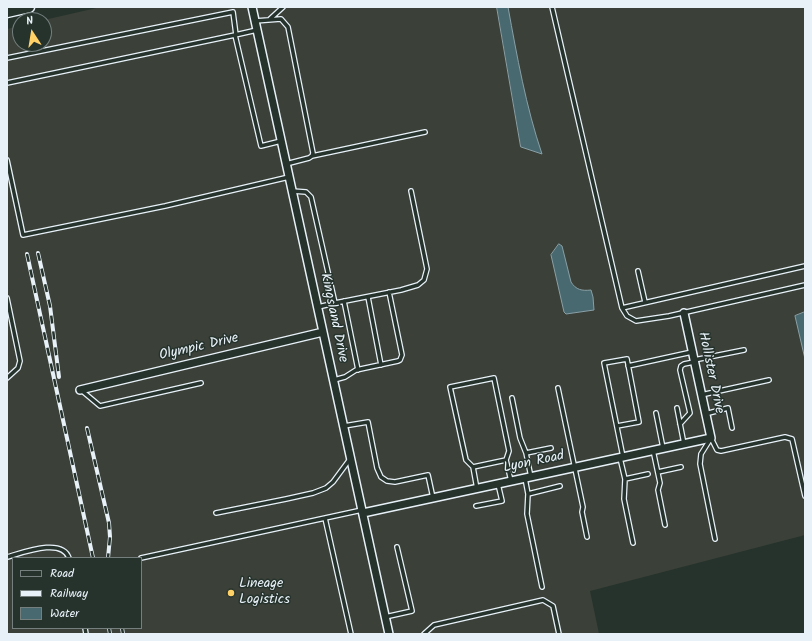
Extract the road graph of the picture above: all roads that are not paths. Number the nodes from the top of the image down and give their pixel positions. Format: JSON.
{"nodes":[{"id":1,"x":29,"y":7,"type":"edge"},
{"id":2,"x":252,"y":7,"type":"edge"},
{"id":3,"x":283,"y":7,"type":"edge"},
{"id":4,"x":552,"y":7,"type":"edge"},
{"id":5,"x":7,"y":12,"type":"edge"},
{"id":6,"x":270,"y":19,"type":"junction"},
{"id":7,"x":255,"y":21,"type":"junction"},
{"id":8,"x":257,"y":30,"type":"junction"},
{"id":9,"x":236,"y":35,"type":"junction"},
{"id":10,"x":7,"y":58,"type":"edge"},
{"id":11,"x":7,"y":84,"type":"edge"},
{"id":12,"x":425,"y":132,"type":"dead end"},
{"id":13,"x":282,"y":141,"type":"junction"},
{"id":14,"x":312,"y":156,"type":"junction"},
{"id":15,"x":7,"y":160,"type":"edge"},
{"id":16,"x":286,"y":164,"type":"junction"},
{"id":17,"x":289,"y":177,"type":"junction"},
{"id":18,"x":292,"y":191,"type":"junction"},
{"id":19,"x":411,"y":191,"type":"dead end"},
{"id":20,"x":805,"y":266,"type":"edge"},
{"id":21,"x":638,"y":271,"type":"dead end"},
{"id":22,"x":805,"y":285,"type":"edge"},
{"id":23,"x":389,"y":292,"type":"junction"},
{"id":24,"x":368,"y":297,"type":"junction"},
{"id":25,"x":7,"y":298,"type":"edge"},
{"id":26,"x":344,"y":301,"type":"junction"},
{"id":27,"x":645,"y":302,"type":"junction"},
{"id":28,"x":335,"y":303,"type":"junction"},
{"id":29,"x":318,"y":307,"type":"junction"},
{"id":30,"x":622,"y":308,"type":"junction"},
{"id":31,"x":684,"y":313,"type":"junction"},
{"id":32,"x":323,"y":332,"type":"junction"},
{"id":33,"x":744,"y":350,"type":"dead end"},
{"id":34,"x":692,"y":352,"type":"junction"},
{"id":35,"x":694,"y":361,"type":"junction"},
{"id":36,"x":381,"y":365,"type":"junction"},
{"id":37,"x":628,"y":366,"type":"junction"},
{"id":38,"x":358,"y":370,"type":"junction"},
{"id":39,"x":7,"y":378,"type":"edge"},
{"id":40,"x":334,"y":380,"type":"junction"},
{"id":41,"x":769,"y":380,"type":"dead end"},
{"id":42,"x":201,"y":383,"type":"dead end"},
{"id":43,"x":558,"y":388,"type":"dead end"},
{"id":44,"x":80,"y":390,"type":"joint"},
{"id":45,"x":701,"y":394,"type":"junction"},
{"id":46,"x":512,"y":398,"type":"dead end"},
{"id":47,"x":677,"y":408,"type":"dead end"},
{"id":48,"x":656,"y":413,"type":"dead end"},
{"id":49,"x":705,"y":414,"type":"junction"},
{"id":50,"x":680,"y":424,"type":"junction"},
{"id":51,"x":344,"y":426,"type":"junction"},
{"id":52,"x":617,"y":426,"type":"junction"},
{"id":53,"x":732,"y":428,"type":"dead end"},
{"id":54,"x":710,"y":438,"type":"junction"},
{"id":55,"x":684,"y":444,"type":"junction"},
{"id":56,"x":551,"y":448,"type":"dead end"},
{"id":57,"x":663,"y":448,"type":"junction"},
{"id":58,"x":653,"y":450,"type":"junction"},
{"id":59,"x":526,"y":453,"type":"junction"},
{"id":60,"x":622,"y":457,"type":"junction"},
{"id":61,"x":351,"y":458,"type":"junction"},
{"id":62,"x":506,"y":460,"type":"junction"},
{"id":63,"x":473,"y":467,"type":"junction"},
{"id":64,"x":575,"y":467,"type":"junction"},
{"id":65,"x":680,"y":467,"type":"dead end"},
{"id":66,"x":658,"y":472,"type":"junction"},
{"id":67,"x":648,"y":474,"type":"dead end"},
{"id":68,"x":528,"y":478,"type":"junction"},
{"id":69,"x":625,"y":479,"type":"junction"},
{"id":70,"x":511,"y":481,"type":"junction"},
{"id":71,"x":498,"y":484,"type":"junction"},
{"id":72,"x":560,"y":486,"type":"dead end"},
{"id":73,"x":477,"y":489,"type":"junction"},
{"id":74,"x":528,"y":494,"type":"junction"},
{"id":75,"x":805,"y":496,"type":"edge"},
{"id":76,"x":433,"y":498,"type":"junction"},
{"id":77,"x":476,"y":506,"type":"dead end"},
{"id":78,"x":362,"y":512,"type":"junction"},
{"id":79,"x":216,"y":513,"type":"dead end"},
{"id":80,"x":325,"y":518,"type":"junction"},
{"id":81,"x":665,"y":525,"type":"dead end"},
{"id":82,"x":587,"y":537,"type":"dead end"},
{"id":83,"x":715,"y":539,"type":"dead end"},
{"id":84,"x":633,"y":543,"type":"dead end"},
{"id":85,"x":398,"y":547,"type":"dead end"},
{"id":86,"x":7,"y":557,"type":"edge"},
{"id":87,"x":68,"y":557,"type":"edge"},
{"id":88,"x":142,"y":558,"type":"edge"},
{"id":89,"x":542,"y":587,"type":"dead end"},
{"id":90,"x":385,"y":617,"type":"junction"},
{"id":91,"x":351,"y":634,"type":"edge"},
{"id":92,"x":389,"y":634,"type":"edge"},
{"id":93,"x":424,"y":634,"type":"edge"},
{"id":94,"x":559,"y":634,"type":"edge"}],
"edges":[{"from":1,"to":5,"type":"main road"},
{"from":2,"to":7,"type":"street","name":"Kingsland Drive"},
{"from":3,"to":6,"type":"lane"},
{"from":4,"to":30,"type":"lane"},
{"from":6,"to":7,"type":"lane"},
{"from":6,"to":14,"type":"lane"},
{"from":7,"to":8,"type":"street","name":"Kingsland Drive"},
{"from":8,"to":9,"type":"lane"},
{"from":8,"to":13,"type":"street","name":"Kingsland Drive"},
{"from":9,"to":10,"type":"lane"},
{"from":9,"to":11,"type":"lane"},
{"from":9,"to":13,"type":"lane"},
{"from":12,"to":14,"type":"lane"},
{"from":13,"to":16,"type":"street","name":"Kingsland Drive"},
{"from":14,"to":16,"type":"lane"},
{"from":15,"to":17,"type":"lane"},
{"from":16,"to":17,"type":"street","name":"Kingsland Drive"},
{"from":17,"to":18,"type":"street","name":"Kingsland Drive"},
{"from":18,"to":28,"type":"lane"},
{"from":18,"to":29,"type":"street","name":"Kingsland Drive"},
{"from":19,"to":23,"type":"lane"},
{"from":20,"to":27,"type":"lane"},
{"from":21,"to":27,"type":"lane"},
{"from":22,"to":31,"type":"lane"},
{"from":23,"to":24,"type":"lane"},
{"from":23,"to":36,"type":"lane"},
{"from":24,"to":26,"type":"lane"},
{"from":24,"to":36,"type":"lane"},
{"from":25,"to":39,"type":"lane"},
{"from":26,"to":28,"type":"lane"},
{"from":26,"to":38,"type":"lane"},
{"from":27,"to":30,"type":"lane"},
{"from":28,"to":29,"type":"lane"},
{"from":29,"to":32,"type":"street","name":"Kingsland Drive"},
{"from":30,"to":31,"type":"lane"},
{"from":31,"to":34,"type":"street","name":"Hollister Drive"},
{"from":32,"to":40,"type":"street","name":"Kingsland Drive"},
{"from":32,"to":44,"type":"street","name":"Olympic Drive"},
{"from":33,"to":35,"type":"lane"},
{"from":34,"to":35,"type":"street","name":"Hollister Drive"},
{"from":34,"to":37,"type":"lane"},
{"from":35,"to":45,"type":"street","name":"Hollister Drive"},
{"from":35,"to":50,"type":"lane"},
{"from":36,"to":38,"type":"lane"},
{"from":37,"to":52,"type":"lane"},
{"from":37,"to":52,"type":"lane"},
{"from":38,"to":40,"type":"lane"},
{"from":40,"to":51,"type":"street","name":"Kingsland Drive"},
{"from":41,"to":45,"type":"lane"},
{"from":42,"to":44,"type":"lane"},
{"from":43,"to":64,"type":"lane"},
{"from":45,"to":49,"type":"street","name":"Hollister Drive"},
{"from":46,"to":59,"type":"lane"},
{"from":47,"to":50,"type":"lane"},
{"from":48,"to":57,"type":"lane"},
{"from":49,"to":53,"type":"lane"},
{"from":49,"to":54,"type":"street","name":"Hollister Drive"},
{"from":50,"to":55,"type":"lane"},
{"from":51,"to":61,"type":"street","name":"Kingsland Drive"},
{"from":51,"to":76,"type":"lane"},
{"from":52,"to":60,"type":"lane"},
{"from":54,"to":55,"type":"street","name":"Lyon Road"},
{"from":54,"to":75,"type":"lane"},
{"from":54,"to":83,"type":"lane"},
{"from":55,"to":57,"type":"street","name":"Lyon Road"},
{"from":56,"to":59,"type":"lane"},
{"from":57,"to":58,"type":"street","name":"Lyon Road"},
{"from":58,"to":60,"type":"street","name":"Lyon Road"},
{"from":58,"to":66,"type":"lane"},
{"from":59,"to":68,"type":"lane"},
{"from":60,"to":64,"type":"street","name":"Lyon Road"},
{"from":60,"to":69,"type":"lane"},
{"from":61,"to":78,"type":"street","name":"Kingsland Drive"},
{"from":61,"to":79,"type":"lane"},
{"from":62,"to":63,"type":"lane"},
{"from":62,"to":63,"type":"lane"},
{"from":62,"to":70,"type":"lane"},
{"from":63,"to":73,"type":"lane"},
{"from":64,"to":68,"type":"street","name":"Lyon Road"},
{"from":64,"to":82,"type":"lane"},
{"from":65,"to":66,"type":"lane"},
{"from":66,"to":81,"type":"lane"},
{"from":67,"to":69,"type":"lane"},
{"from":68,"to":70,"type":"street","name":"Lyon Road"},
{"from":68,"to":74,"type":"lane"},
{"from":69,"to":84,"type":"lane"},
{"from":70,"to":71,"type":"street","name":"Lyon Road"},
{"from":71,"to":73,"type":"street","name":"Lyon Road"},
{"from":71,"to":77,"type":"lane"},
{"from":72,"to":74,"type":"lane"},
{"from":73,"to":76,"type":"street","name":"Lyon Road"},
{"from":74,"to":89,"type":"lane"},
{"from":76,"to":78,"type":"street","name":"Lyon Road"},
{"from":78,"to":80,"type":"lane"},
{"from":78,"to":90,"type":"street","name":"Kingsland Drive"},
{"from":80,"to":88,"type":"lane"},
{"from":80,"to":91,"type":"lane"},
{"from":85,"to":90,"type":"lane"},
{"from":86,"to":87,"type":"lane"},
{"from":90,"to":92,"type":"street","name":"Kingsland Drive"},
{"from":93,"to":94,"type":"lane"}]}
